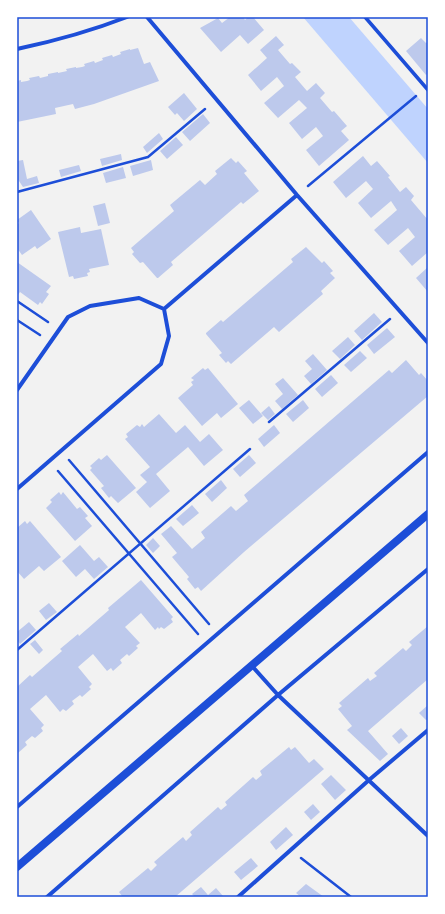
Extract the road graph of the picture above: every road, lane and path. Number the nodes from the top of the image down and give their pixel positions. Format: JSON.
{"nodes":[{"id":1,"x":127,"y":17,"type":"edge"},
{"id":2,"x":147,"y":17,"type":"edge"},
{"id":3,"x":365,"y":17,"type":"edge"},
{"id":4,"x":17,"y":49,"type":"edge"},
{"id":5,"x":428,"y":90,"type":"edge"},
{"id":6,"x":420,"y":93,"type":"dead end"},
{"id":7,"x":216,"y":100,"type":"junction"},
{"id":8,"x":17,"y":192,"type":"edge"},
{"id":9,"x":297,"y":196,"type":"junction"},
{"id":10,"x":17,"y":301,"type":"edge"},
{"id":11,"x":164,"y":309,"type":"junction"},
{"id":12,"x":400,"y":311,"type":"junction"},
{"id":13,"x":17,"y":320,"type":"edge"},
{"id":14,"x":59,"y":330,"type":"junction"},
{"id":15,"x":50,"y":342,"type":"junction"},
{"id":16,"x":428,"y":343,"type":"edge"},
{"id":17,"x":17,"y":390,"type":"edge"},
{"id":18,"x":269,"y":422,"type":"dead end"},
{"id":19,"x":250,"y":449,"type":"dead end"},
{"id":20,"x":62,"y":451,"type":"junction"},
{"id":21,"x":428,"y":452,"type":"edge"},
{"id":22,"x":50,"y":461,"type":"junction"},
{"id":23,"x":17,"y":489,"type":"edge"},
{"id":24,"x":428,"y":514,"type":"edge"},
{"id":25,"x":140,"y":543,"type":"junction"},
{"id":26,"x":129,"y":553,"type":"junction"},
{"id":27,"x":428,"y":569,"type":"edge"},
{"id":28,"x":217,"y":634,"type":"junction"},
{"id":29,"x":206,"y":644,"type":"junction"},
{"id":30,"x":17,"y":650,"type":"edge"},
{"id":31,"x":252,"y":666,"type":"junction"},
{"id":32,"x":278,"y":695,"type":"junction"},
{"id":33,"x":428,"y":730,"type":"edge"},
{"id":34,"x":369,"y":780,"type":"junction"},
{"id":35,"x":17,"y":808,"type":"edge"},
{"id":36,"x":428,"y":836,"type":"edge"},
{"id":37,"x":291,"y":850,"type":"junction"},
{"id":38,"x":17,"y":867,"type":"edge"},
{"id":39,"x":47,"y":897,"type":"edge"},
{"id":40,"x":238,"y":897,"type":"edge"},
{"id":41,"x":351,"y":897,"type":"edge"}],
"edges":[{"from":1,"to":4,"type":"street"},
{"from":2,"to":7,"type":"street"},
{"from":3,"to":5,"type":"street"},
{"from":6,"to":9,"type":"path"},
{"from":7,"to":8,"type":"path"},
{"from":7,"to":9,"type":"street"},
{"from":9,"to":11,"type":"street"},
{"from":9,"to":12,"type":"street"},
{"from":10,"to":14,"type":"path"},
{"from":11,"to":14,"type":"street"},
{"from":11,"to":20,"type":"street"},
{"from":12,"to":16,"type":"street"},
{"from":12,"to":18,"type":"path"},
{"from":13,"to":15,"type":"path"},
{"from":14,"to":15,"type":"street"},
{"from":15,"to":17,"type":"street"},
{"from":19,"to":25,"type":"path"},
{"from":20,"to":22,"type":"street"},
{"from":20,"to":25,"type":"path"},
{"from":21,"to":28,"type":"street"},
{"from":22,"to":23,"type":"street"},
{"from":22,"to":26,"type":"path"},
{"from":24,"to":31,"type":"main road"},
{"from":25,"to":26,"type":"path"},
{"from":25,"to":28,"type":"path"},
{"from":26,"to":29,"type":"path"},
{"from":26,"to":30,"type":"path"},
{"from":27,"to":32,"type":"street"},
{"from":28,"to":29,"type":"street"},
{"from":29,"to":35,"type":"street"},
{"from":31,"to":32,"type":"street"},
{"from":31,"to":38,"type":"main road"},
{"from":32,"to":34,"type":"street"},
{"from":32,"to":39,"type":"street"},
{"from":33,"to":34,"type":"street"},
{"from":34,"to":36,"type":"street"},
{"from":34,"to":37,"type":"street"},
{"from":37,"to":40,"type":"street"},
{"from":37,"to":41,"type":"path"}]}
